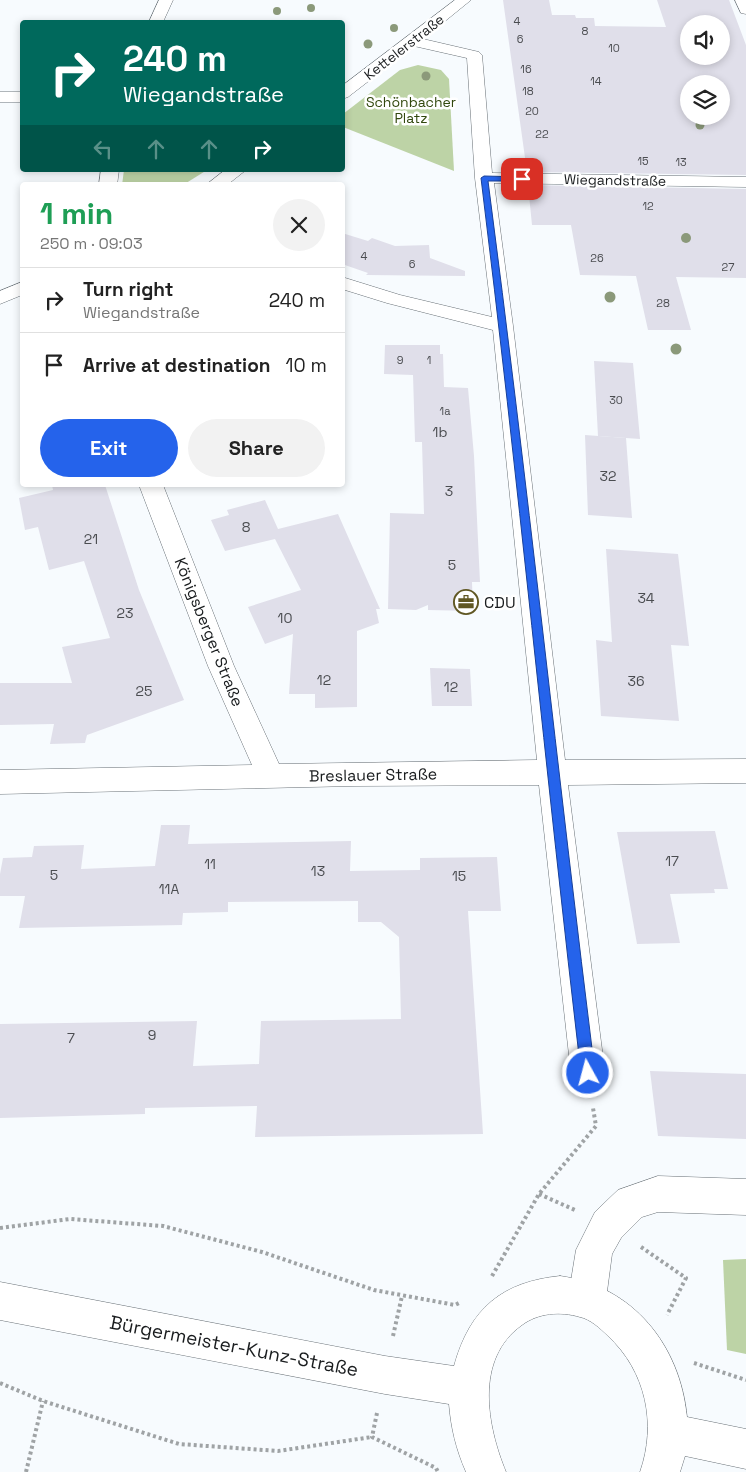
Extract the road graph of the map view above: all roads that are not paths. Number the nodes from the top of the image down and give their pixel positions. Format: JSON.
{"nodes":[{"id":1,"x":166,"y":0,"type":"edge"},
{"id":2,"x":464,"y":0,"type":"edge"},
{"id":3,"x":742,"y":0,"type":"edge"},
{"id":4,"x":746,"y":10,"type":"edge"},
{"id":5,"x":157,"y":20,"type":"edge"},
{"id":6,"x":412,"y":41,"type":"junction"},
{"id":7,"x":345,"y":92,"type":"edge"},
{"id":8,"x":0,"y":97,"type":"edge"},
{"id":9,"x":20,"y":97,"type":"edge"},
{"id":10,"x":234,"y":172,"type":"edge"},
{"id":11,"x":484,"y":178,"type":"junction"},
{"id":12,"x":219,"y":182,"type":"edge"},
{"id":13,"x":746,"y":182,"type":"edge"},
{"id":14,"x":345,"y":284,"type":"edge"},
{"id":15,"x":20,"y":289,"type":"edge"},
{"id":16,"x":0,"y":298,"type":"edge"},
{"id":17,"x":503,"y":326,"type":"junction"},
{"id":18,"x":152,"y":487,"type":"edge"},
{"id":19,"x":746,"y":771,"type":"edge"},
{"id":20,"x":552,"y":773,"type":"junction"},
{"id":21,"x":271,"y":778,"type":"junction"},
{"id":22,"x":0,"y":782,"type":"edge"},
{"id":23,"x":588,"y":1073,"type":"road end"},
{"id":24,"x":746,"y":1196,"type":"edge"},
{"id":25,"x":587,"y":1299,"type":"junction"},
{"id":26,"x":0,"y":1301,"type":"edge"},
{"id":27,"x":468,"y":1388,"type":"junction"},
{"id":28,"x":668,"y":1433,"type":"junction"},
{"id":29,"x":746,"y":1449,"type":"edge"},
{"id":30,"x":486,"y":1472,"type":"edge"},
{"id":31,"x":660,"y":1472,"type":"edge"}],
"edges":[{"from":1,"to":5,"type":"street"},
{"from":2,"to":6,"type":"street","name":"Kettelerstraße"},
{"from":3,"to":4,"type":"street"},
{"from":6,"to":7,"type":"street","name":"Kettelerstraße"},
{"from":6,"to":11,"type":"street"},
{"from":8,"to":9,"type":"street"},
{"from":10,"to":12,"type":"street"},
{"from":11,"to":13,"type":"street","name":"Wiegandstraße"},
{"from":11,"to":17,"type":"street"},
{"from":14,"to":17,"type":"street"},
{"from":15,"to":16,"type":"street"},
{"from":17,"to":20,"type":"street"},
{"from":18,"to":21,"type":"street","name":"Königsberger Straße"},
{"from":19,"to":20,"type":"street","name":"Breslauer Straße"},
{"from":20,"to":21,"type":"street","name":"Breslauer Straße"},
{"from":20,"to":23,"type":"street"},
{"from":21,"to":22,"type":"street","name":"Breslauer Straße"},
{"from":24,"to":25,"type":"street"},
{"from":25,"to":27,"type":"street"},
{"from":25,"to":28,"type":"street"},
{"from":26,"to":27,"type":"street","name":"Bürgermeister-Kunz-Straße"},
{"from":27,"to":30,"type":"street"},
{"from":28,"to":29,"type":"street"},
{"from":28,"to":31,"type":"street"}]}
